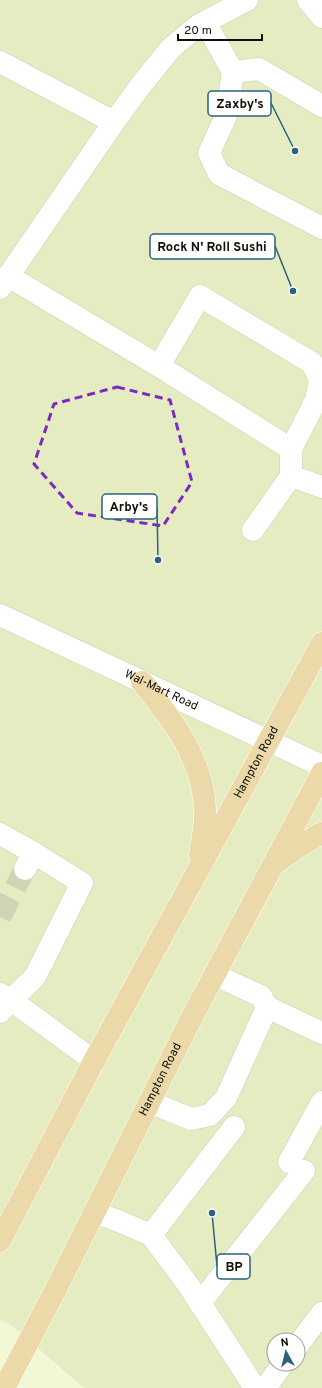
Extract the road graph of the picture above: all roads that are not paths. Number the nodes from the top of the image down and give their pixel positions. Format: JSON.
{"nodes":[{"id":1,"x":247,"y":0,"type":"edge"},
{"id":2,"x":308,"y":0,"type":"edge"},
{"id":3,"x":322,"y":17,"type":"edge"},
{"id":4,"x":205,"y":22,"type":"junction"},
{"id":5,"x":0,"y":62,"type":"edge"},
{"id":6,"x":233,"y":72,"type":"junction"},
{"id":7,"x":322,"y":106,"type":"edge"},
{"id":8,"x":114,"y":122,"type":"junction"},
{"id":9,"x":322,"y":228,"type":"edge"},
{"id":10,"x":4,"y":282,"type":"edge"},
{"id":11,"x":159,"y":366,"type":"junction"},
{"id":12,"x":291,"y":449,"type":"junction"},
{"id":13,"x":291,"y":476,"type":"junction"},
{"id":14,"x":322,"y":487,"type":"edge"},
{"id":15,"x":253,"y":530,"type":"dead end"},
{"id":16,"x":2,"y":620,"type":"edge"},
{"id":17,"x":322,"y":644,"type":"edge"},
{"id":18,"x":142,"y":682,"type":"junction"},
{"id":19,"x":268,"y":741,"type":"junction"},
{"id":20,"x":322,"y":766,"type":"edge"},
{"id":21,"x":322,"y":773,"type":"edge"},
{"id":22,"x":322,"y":833,"type":"edge"},
{"id":23,"x":0,"y":834,"type":"edge"},
{"id":24,"x":274,"y":864,"type":"junction"},
{"id":25,"x":197,"y":870,"type":"junction"},
{"id":26,"x":215,"y":975,"type":"junction"},
{"id":27,"x":4,"y":1002,"type":"edge"},
{"id":28,"x":268,"y":1007,"type":"junction"},
{"id":29,"x":322,"y":1034,"type":"edge"},
{"id":30,"x":94,"y":1061,"type":"junction"},
{"id":31,"x":150,"y":1102,"type":"junction"},
{"id":32,"x":322,"y":1102,"type":"edge"},
{"id":33,"x":234,"y":1127,"type":"dead end"},
{"id":34,"x":94,"y":1212,"type":"junction"},
{"id":35,"x":151,"y":1236,"type":"junction"},
{"id":36,"x":0,"y":1241,"type":"edge"},
{"id":37,"x":200,"y":1302,"type":"junction"},
{"id":38,"x":322,"y":1313,"type":"edge"},
{"id":39,"x":306,"y":1334,"type":"edge"},
{"id":40,"x":277,"y":1372,"type":"edge"},
{"id":41,"x":4,"y":1388,"type":"edge"},
{"id":42,"x":255,"y":1388,"type":"edge"},
{"id":43,"x":265,"y":1388,"type":"edge"}],
"edges":[{"from":1,"to":4,"type":"street"},
{"from":2,"to":3,"type":"street"},
{"from":4,"to":6,"type":"street"},
{"from":4,"to":8,"type":"street"},
{"from":5,"to":8,"type":"street"},
{"from":6,"to":7,"type":"street"},
{"from":6,"to":9,"type":"street"},
{"from":8,"to":10,"type":"street"},
{"from":10,"to":11,"type":"street"},
{"from":11,"to":12,"type":"street"},
{"from":11,"to":12,"type":"street"},
{"from":12,"to":13,"type":"street"},
{"from":13,"to":14,"type":"street"},
{"from":13,"to":15,"type":"street"},
{"from":16,"to":18,"type":"street","name":"Wal-Mart Road"},
{"from":17,"to":19,"type":"main road","name":"Hampton Road"},
{"from":18,"to":19,"type":"street","name":"Wal-Mart Road"},
{"from":18,"to":25,"type":"main road"},
{"from":19,"to":20,"type":"street","name":"Wal-Mart Road"},
{"from":19,"to":25,"type":"main road","name":"Hampton Road"},
{"from":21,"to":24,"type":"main road","name":"Hampton Road"},
{"from":22,"to":24,"type":"main road"},
{"from":23,"to":27,"type":"street"},
{"from":24,"to":26,"type":"main road","name":"Hampton Road"},
{"from":25,"to":30,"type":"main road","name":"Hampton Road"},
{"from":26,"to":28,"type":"street"},
{"from":26,"to":31,"type":"main road","name":"Hampton Road"},
{"from":27,"to":30,"type":"street"},
{"from":28,"to":29,"type":"street"},
{"from":28,"to":31,"type":"street"},
{"from":30,"to":36,"type":"main road","name":"Hampton Road"},
{"from":31,"to":34,"type":"main road","name":"Hampton Road"},
{"from":32,"to":37,"type":"street"},
{"from":33,"to":35,"type":"street"},
{"from":34,"to":35,"type":"street"},
{"from":34,"to":41,"type":"main road","name":"Hampton Road"},
{"from":35,"to":37,"type":"street"},
{"from":37,"to":42,"type":"street"},
{"from":38,"to":39,"type":"street"},
{"from":40,"to":43,"type":"street"}]}
